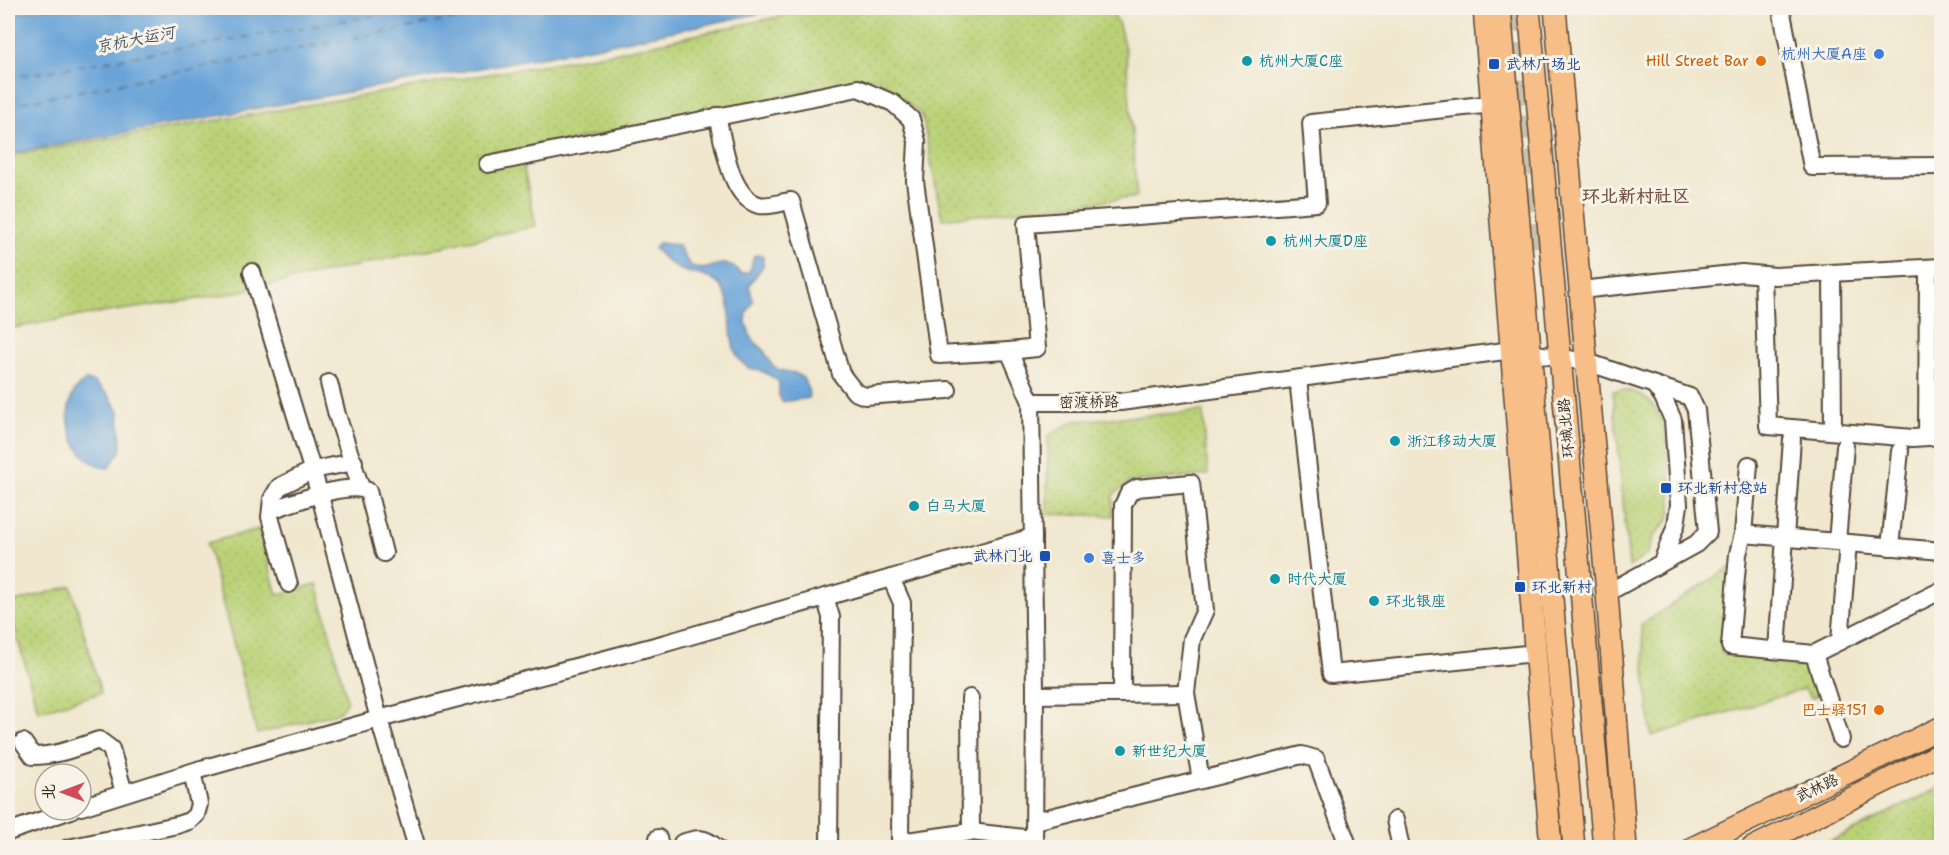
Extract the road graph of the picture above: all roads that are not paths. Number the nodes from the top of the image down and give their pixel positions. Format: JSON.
{"nodes":[{"id":1,"x":1484,"y":8,"type":"edge"},
{"id":2,"x":1500,"y":8,"type":"edge"},
{"id":3,"x":1529,"y":8,"type":"edge"},
{"id":4,"x":1555,"y":8,"type":"edge"},
{"id":5,"x":1781,"y":8,"type":"edge"},
{"id":6,"x":1493,"y":104,"type":"junction"},
{"id":7,"x":717,"y":116,"type":"junction"},
{"id":8,"x":488,"y":164,"type":"dead end"},
{"id":9,"x":1941,"y":166,"type":"edge"},
{"id":10,"x":1935,"y":267,"type":"edge"},
{"id":11,"x":252,"y":272,"type":"dead end"},
{"id":12,"x":1832,"y":273,"type":"junction"},
{"id":13,"x":1763,"y":275,"type":"junction"},
{"id":14,"x":1580,"y":290,"type":"junction"},
{"id":15,"x":1009,"y":351,"type":"junction"},
{"id":16,"x":1521,"y":351,"type":"junction"},
{"id":17,"x":1560,"y":358,"type":"junction"},
{"id":18,"x":1587,"y":362,"type":"junction"},
{"id":19,"x":1298,"y":379,"type":"junction"},
{"id":20,"x":329,"y":382,"type":"dead end"},
{"id":21,"x":1654,"y":385,"type":"junction"},
{"id":22,"x":948,"y":390,"type":"dead end"},
{"id":23,"x":1031,"y":402,"type":"junction"},
{"id":24,"x":1833,"y":431,"type":"junction"},
{"id":25,"x":1934,"y":436,"type":"edge"},
{"id":26,"x":1792,"y":439,"type":"dead end"},
{"id":27,"x":1845,"y":446,"type":"dead end"},
{"id":28,"x":1900,"y":452,"type":"dead end"},
{"id":29,"x":354,"y":462,"type":"junction"},
{"id":30,"x":1749,"y":465,"type":"dead end"},
{"id":31,"x":313,"y":470,"type":"junction"},
{"id":32,"x":361,"y":488,"type":"junction"},
{"id":33,"x":320,"y":494,"type":"junction"},
{"id":34,"x":271,"y":510,"type":"junction"},
{"id":35,"x":1743,"y":534,"type":"junction"},
{"id":36,"x":1033,"y":537,"type":"junction"},
{"id":37,"x":1784,"y":538,"type":"junction"},
{"id":38,"x":1843,"y":543,"type":"junction"},
{"id":39,"x":1890,"y":547,"type":"junction"},
{"id":40,"x":1941,"y":551,"type":"edge"},
{"id":41,"x":384,"y":553,"type":"dead end"},
{"id":42,"x":1662,"y":562,"type":"junction"},
{"id":43,"x":891,"y":578,"type":"junction"},
{"id":44,"x":289,"y":584,"type":"dead end"},
{"id":45,"x":1941,"y":590,"type":"edge"},
{"id":46,"x":1607,"y":592,"type":"junction"},
{"id":47,"x":825,"y":597,"type":"junction"},
{"id":48,"x":1840,"y":641,"type":"junction"},
{"id":49,"x":1776,"y":650,"type":"junction"},
{"id":50,"x":1536,"y":653,"type":"junction"},
{"id":51,"x":1814,"y":654,"type":"junction"},
{"id":52,"x":1186,"y":693,"type":"junction"},
{"id":53,"x":1122,"y":694,"type":"junction"},
{"id":54,"x":1035,"y":695,"type":"junction"},
{"id":55,"x":970,"y":698,"type":"dead end"},
{"id":56,"x":379,"y":719,"type":"junction"},
{"id":57,"x":1941,"y":728,"type":"edge"},
{"id":58,"x":1840,"y":739,"type":"dead end"},
{"id":59,"x":23,"y":742,"type":"dead end"},
{"id":60,"x":1941,"y":753,"type":"edge"},
{"id":61,"x":192,"y":772,"type":"junction"},
{"id":62,"x":1201,"y":780,"type":"junction"},
{"id":63,"x":124,"y":792,"type":"junction"},
{"id":64,"x":93,"y":803,"type":"edge"},
{"id":65,"x":1395,"y":820,"type":"dead end"},
{"id":66,"x":1035,"y":821,"type":"junction"},
{"id":67,"x":37,"y":822,"type":"edge"},
{"id":68,"x":8,"y":832,"type":"edge"},
{"id":69,"x":971,"y":832,"type":"junction"},
{"id":70,"x":949,"y":841,"type":"edge"},
{"id":71,"x":682,"y":843,"type":"dead end"},
{"id":72,"x":1034,"y":843,"type":"edge"},
{"id":73,"x":68,"y":848,"type":"edge"},
{"id":74,"x":417,"y":848,"type":"edge"},
{"id":75,"x":717,"y":848,"type":"edge"},
{"id":76,"x":829,"y":848,"type":"edge"},
{"id":77,"x":1349,"y":848,"type":"edge"},
{"id":78,"x":1401,"y":848,"type":"edge"},
{"id":79,"x":1551,"y":848,"type":"edge"},
{"id":80,"x":1574,"y":848,"type":"edge"},
{"id":81,"x":1604,"y":848,"type":"edge"},
{"id":82,"x":1626,"y":848,"type":"edge"},
{"id":83,"x":1692,"y":848,"type":"edge"},
{"id":84,"x":1752,"y":848,"type":"edge"}],
"edges":[{"from":1,"to":6,"type":"main road","name":"环城北路"},
{"from":2,"to":16,"type":"main road","name":"环城北路"},
{"from":3,"to":17,"type":"main road","name":"环城北路"},
{"from":4,"to":14,"type":"main road","name":"环城北路"},
{"from":5,"to":9,"type":"street"},
{"from":6,"to":15,"type":"street"},
{"from":6,"to":16,"type":"main road","name":"环城北路"},
{"from":7,"to":8,"type":"street"},
{"from":7,"to":15,"type":"street"},
{"from":7,"to":22,"type":"street"},
{"from":10,"to":12,"type":"street"},
{"from":10,"to":25,"type":"street"},
{"from":11,"to":31,"type":"street"},
{"from":12,"to":13,"type":"street"},
{"from":12,"to":24,"type":"street"},
{"from":13,"to":14,"type":"street"},
{"from":13,"to":24,"type":"street"},
{"from":14,"to":18,"type":"main road","name":"环城北路"},
{"from":15,"to":23,"type":"street"},
{"from":16,"to":17,"type":"street","name":"密渡桥路"},
{"from":16,"to":19,"type":"street","name":"密渡桥路"},
{"from":16,"to":50,"type":"main road","name":"环城北路"},
{"from":16,"to":80,"type":"main road","name":"环城北路"},
{"from":17,"to":18,"type":"street","name":"密渡桥路"},
{"from":17,"to":81,"type":"main road","name":"环城北路"},
{"from":18,"to":21,"type":"street","name":"密渡桥路"},
{"from":18,"to":46,"type":"main road","name":"环城北路"},
{"from":19,"to":23,"type":"street","name":"密渡桥路"},
{"from":19,"to":50,"type":"street"},
{"from":20,"to":29,"type":"street"},
{"from":21,"to":42,"type":"street"},
{"from":21,"to":42,"type":"street","name":"密渡桥路"},
{"from":23,"to":36,"type":"street"},
{"from":24,"to":25,"type":"street"},
{"from":26,"to":37,"type":"street"},
{"from":27,"to":38,"type":"street"},
{"from":28,"to":39,"type":"street"},
{"from":29,"to":31,"type":"street"},
{"from":29,"to":32,"type":"street"},
{"from":30,"to":35,"type":"street"},
{"from":31,"to":33,"type":"street"},
{"from":31,"to":34,"type":"street"},
{"from":32,"to":33,"type":"street"},
{"from":32,"to":41,"type":"street"},
{"from":33,"to":34,"type":"street"},
{"from":33,"to":56,"type":"street"},
{"from":34,"to":44,"type":"street"},
{"from":35,"to":37,"type":"street"},
{"from":35,"to":49,"type":"street"},
{"from":36,"to":43,"type":"street"},
{"from":36,"to":54,"type":"street"},
{"from":37,"to":38,"type":"street"},
{"from":37,"to":49,"type":"street"},
{"from":38,"to":39,"type":"street"},
{"from":38,"to":48,"type":"street"},
{"from":39,"to":40,"type":"street"},
{"from":42,"to":46,"type":"street"},
{"from":43,"to":47,"type":"street"},
{"from":43,"to":70,"type":"street"},
{"from":45,"to":48,"type":"street"},
{"from":46,"to":82,"type":"main road","name":"环城北路"},
{"from":47,"to":56,"type":"street"},
{"from":47,"to":76,"type":"street"},
{"from":48,"to":51,"type":"street"},
{"from":49,"to":51,"type":"street"},
{"from":50,"to":79,"type":"main road","name":"环城北路"},
{"from":51,"to":58,"type":"street"},
{"from":52,"to":53,"type":"street"},
{"from":52,"to":53,"type":"street"},
{"from":52,"to":62,"type":"street"},
{"from":53,"to":54,"type":"street"},
{"from":54,"to":66,"type":"street"},
{"from":55,"to":69,"type":"street"},
{"from":56,"to":61,"type":"street"},
{"from":56,"to":74,"type":"street"},
{"from":57,"to":83,"type":"main road","name":"武林路"},
{"from":59,"to":63,"type":"street"},
{"from":60,"to":84,"type":"main road","name":"武林路"},
{"from":61,"to":63,"type":"street"},
{"from":61,"to":73,"type":"street"},
{"from":62,"to":66,"type":"street"},
{"from":62,"to":77,"type":"street"},
{"from":63,"to":64,"type":"street"},
{"from":65,"to":78,"type":"street"},
{"from":66,"to":72,"type":"street"},
{"from":67,"to":68,"type":"street"},
{"from":69,"to":70,"type":"street"},
{"from":69,"to":72,"type":"street"},
{"from":71,"to":75,"type":"street"}]}
